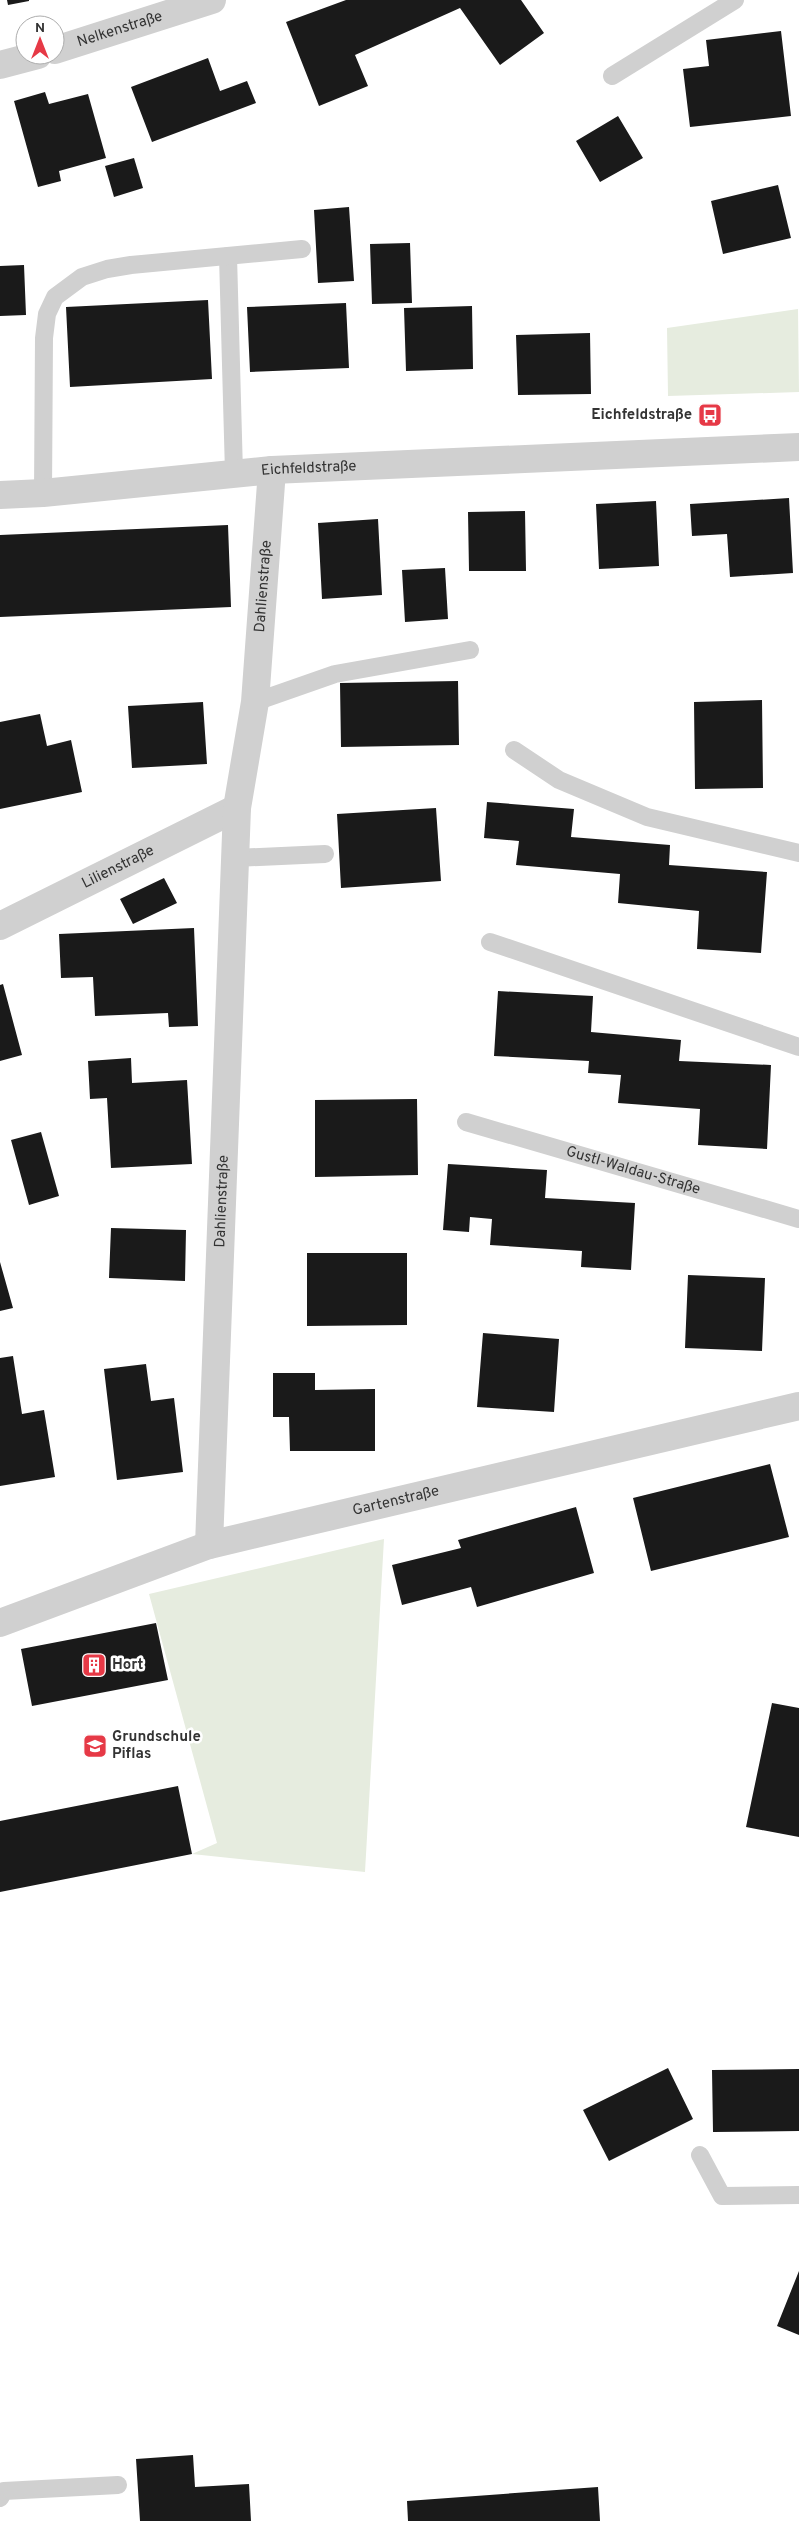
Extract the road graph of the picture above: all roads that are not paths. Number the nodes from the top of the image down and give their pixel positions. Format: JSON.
{"nodes":[{"id":1,"x":212,"y":0,"type":"edge"},
{"id":2,"x":735,"y":0,"type":"edge"},
{"id":3,"x":65,"y":47,"type":"edge"},
{"id":4,"x":15,"y":61,"type":"edge"},
{"id":5,"x":0,"y":65,"type":"edge"},
{"id":6,"x":612,"y":76,"type":"dead end"},
{"id":7,"x":302,"y":249,"type":"dead end"},
{"id":8,"x":228,"y":256,"type":"junction"},
{"id":9,"x":799,"y":447,"type":"edge"},
{"id":10,"x":272,"y":470,"type":"junction"},
{"id":11,"x":234,"y":473,"type":"junction"},
{"id":12,"x":43,"y":493,"type":"junction"},
{"id":13,"x":0,"y":495,"type":"edge"},
{"id":14,"x":470,"y":650,"type":"dead end"},
{"id":15,"x":254,"y":702,"type":"junction"},
{"id":16,"x":514,"y":750,"type":"dead end"},
{"id":17,"x":237,"y":808,"type":"junction"},
{"id":18,"x":799,"y":853,"type":"edge"},
{"id":19,"x":325,"y":854,"type":"dead end"},
{"id":20,"x":235,"y":858,"type":"junction"},
{"id":21,"x":0,"y":926,"type":"edge"},
{"id":22,"x":490,"y":942,"type":"dead end"},
{"id":23,"x":799,"y":1047,"type":"edge"},
{"id":24,"x":466,"y":1122,"type":"dead end"},
{"id":25,"x":799,"y":1219,"type":"edge"},
{"id":26,"x":799,"y":1406,"type":"edge"},
{"id":27,"x":209,"y":1545,"type":"junction"},
{"id":28,"x":0,"y":1623,"type":"edge"},
{"id":29,"x":700,"y":2155,"type":"dead end"},
{"id":30,"x":799,"y":2195,"type":"edge"},
{"id":31,"x":118,"y":2485,"type":"dead end"},
{"id":32,"x":0,"y":2498,"type":"edge"}],
"edges":[{"from":1,"to":3,"type":"street","name":"Nelkenstraße"},
{"from":2,"to":6,"type":"lane"},
{"from":4,"to":5,"type":"street"},
{"from":7,"to":8,"type":"lane"},
{"from":8,"to":11,"type":"lane"},
{"from":8,"to":12,"type":"lane"},
{"from":9,"to":10,"type":"street","name":"Eichfeldstraße"},
{"from":10,"to":11,"type":"street","name":"Eichfeldstraße"},
{"from":10,"to":15,"type":"street","name":"Dahlienstraße"},
{"from":11,"to":12,"type":"street","name":"Eichfeldstraße"},
{"from":12,"to":13,"type":"street","name":"Eichfeldstraße"},
{"from":14,"to":15,"type":"lane"},
{"from":15,"to":17,"type":"street","name":"Dahlienstraße"},
{"from":16,"to":18,"type":"lane"},
{"from":17,"to":20,"type":"street","name":"Dahlienstraße"},
{"from":17,"to":21,"type":"street","name":"Lilienstraße"},
{"from":19,"to":20,"type":"lane"},
{"from":20,"to":27,"type":"street","name":"Dahlienstraße"},
{"from":22,"to":23,"type":"lane"},
{"from":24,"to":25,"type":"lane","name":"Gustl-Waldau-Straße"},
{"from":26,"to":27,"type":"street","name":"Gartenstraße"},
{"from":27,"to":28,"type":"street","name":"Gartenstraße"},
{"from":29,"to":30,"type":"lane"},
{"from":31,"to":32,"type":"lane"}]}
